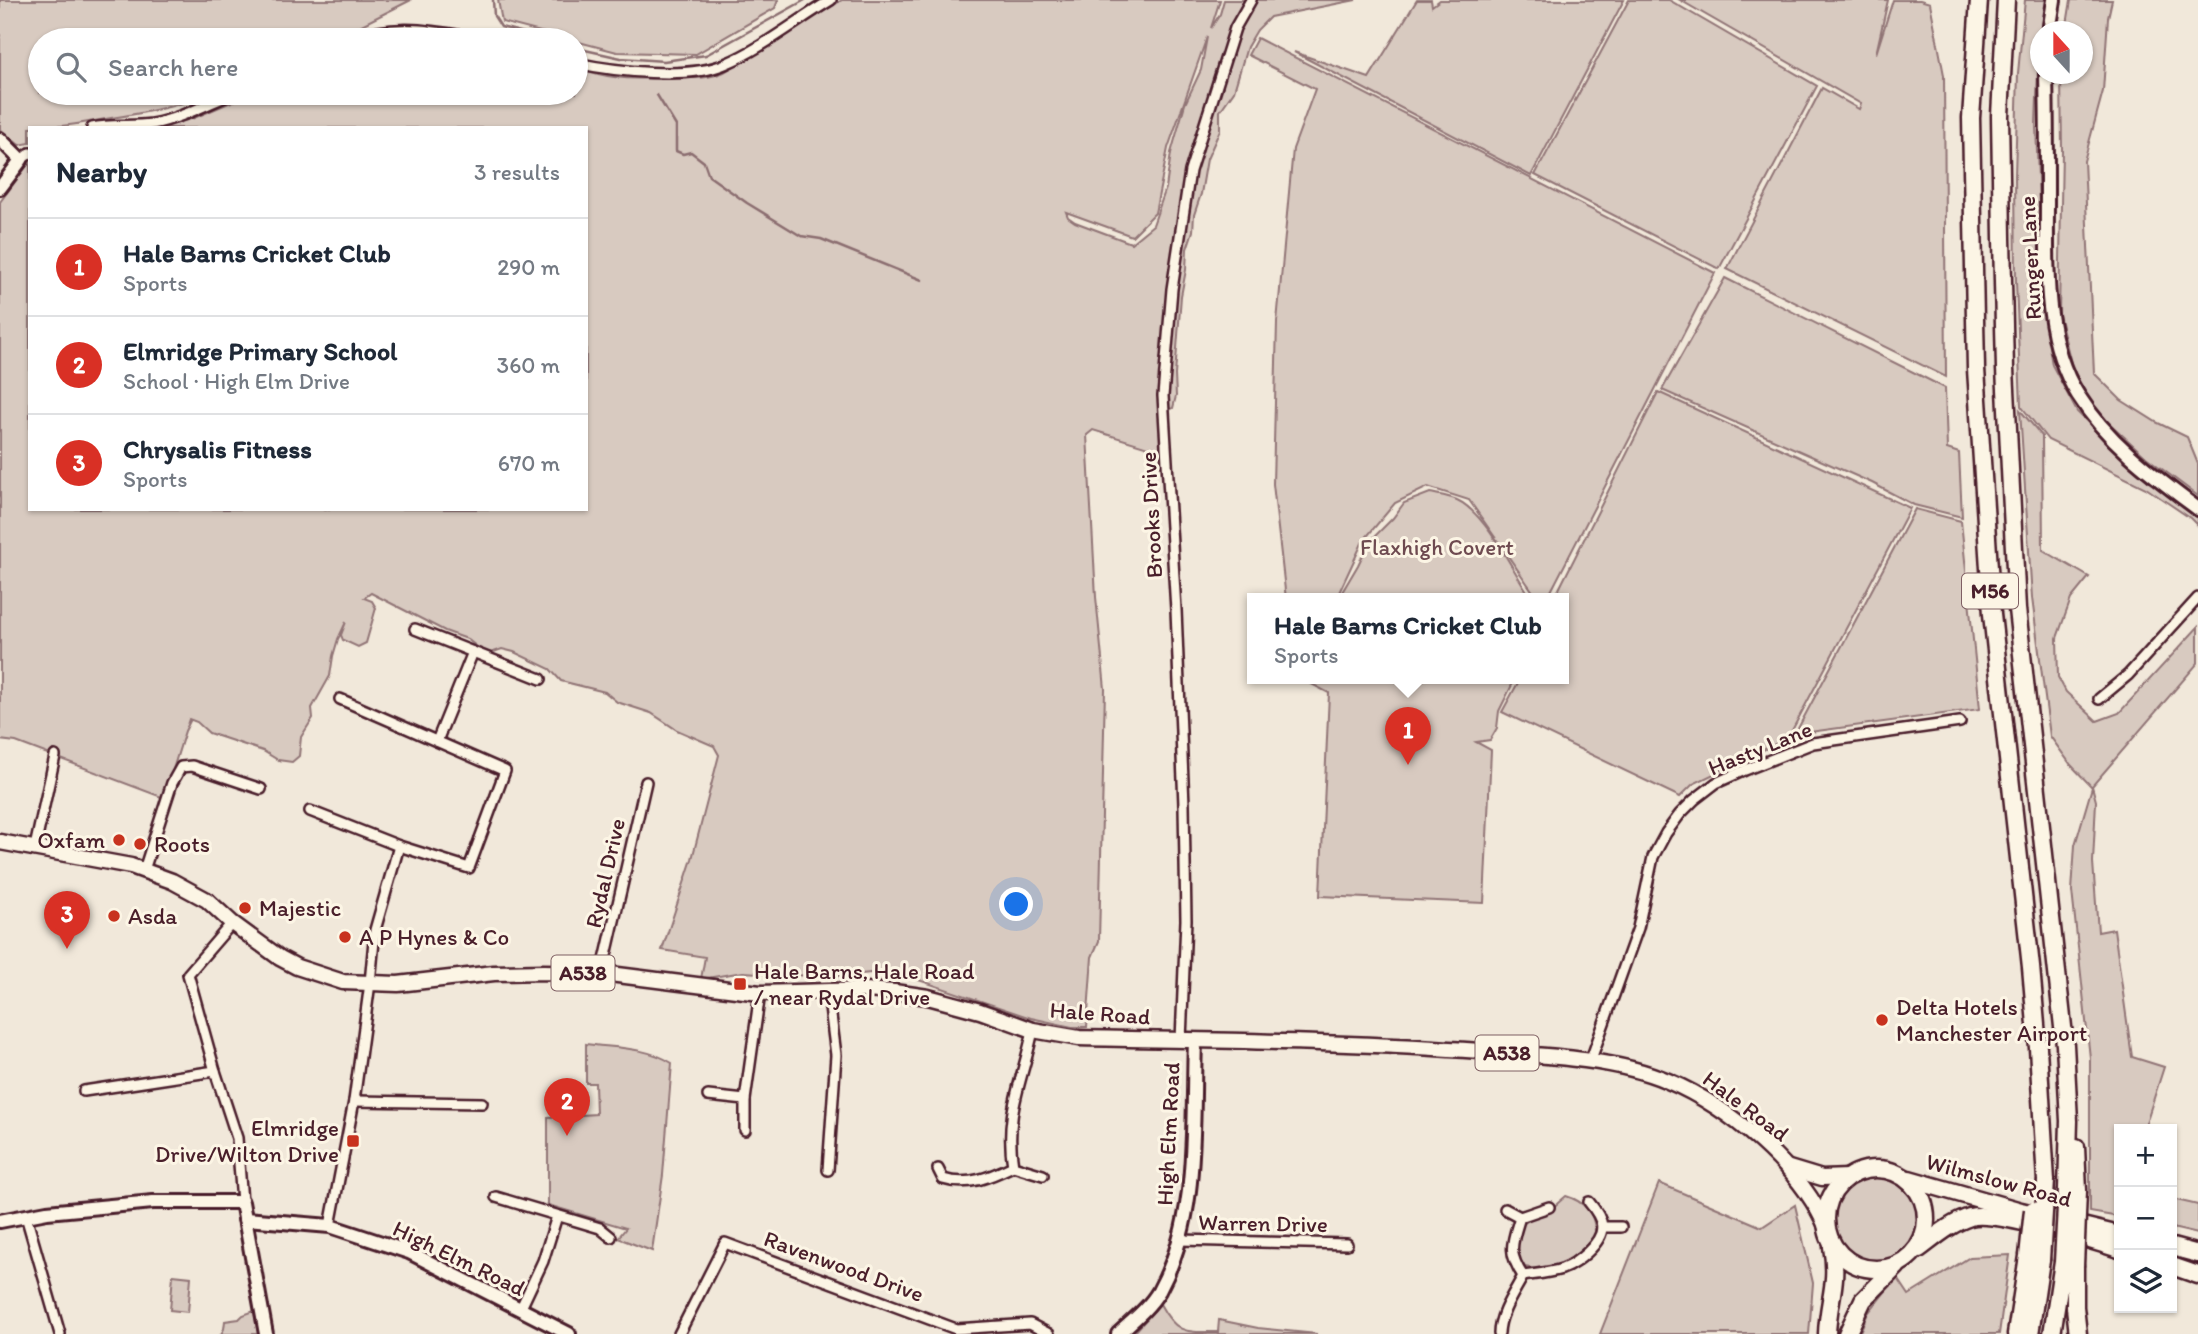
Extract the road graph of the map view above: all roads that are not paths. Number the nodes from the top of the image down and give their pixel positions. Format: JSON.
{"nodes":[{"id":1,"x":831,"y":0,"type":"edge"},
{"id":2,"x":1251,"y":0,"type":"edge"},
{"id":3,"x":1979,"y":0,"type":"edge"},
{"id":4,"x":2006,"y":0,"type":"edge"},
{"id":5,"x":2054,"y":0,"type":"edge"},
{"id":6,"x":2051,"y":21,"type":"edge"},
{"id":7,"x":588,"y":66,"type":"edge"},
{"id":8,"x":2046,"y":84,"type":"edge"},
{"id":9,"x":205,"y":105,"type":"edge"},
{"id":10,"x":102,"y":126,"type":"edge"},
{"id":11,"x":0,"y":139,"type":"edge"},
{"id":12,"x":26,"y":157,"type":"edge"},
{"id":13,"x":0,"y":188,"type":"edge"},
{"id":14,"x":2198,"y":509,"type":"edge"},
{"id":15,"x":2198,"y":598,"type":"edge"},
{"id":16,"x":415,"y":629,"type":"dead end"},
{"id":17,"x":473,"y":652,"type":"junction"},
{"id":18,"x":541,"y":679,"type":"dead end"},
{"id":19,"x":340,"y":699,"type":"dead end"},
{"id":20,"x":2099,"y":699,"type":"dead end"},
{"id":21,"x":1961,"y":722,"type":"dead end"},
{"id":22,"x":437,"y":741,"type":"junction"},
{"id":23,"x":55,"y":756,"type":"dead end"},
{"id":24,"x":646,"y":782,"type":"dead end"},
{"id":25,"x":261,"y":789,"type":"dead end"},
{"id":26,"x":310,"y":811,"type":"dead end"},
{"id":27,"x":0,"y":842,"type":"edge"},
{"id":28,"x":399,"y":846,"type":"junction"},
{"id":29,"x":35,"y":847,"type":"junction"},
{"id":30,"x":144,"y":870,"type":"junction"},
{"id":31,"x":232,"y":923,"type":"junction"},
{"id":32,"x":602,"y":973,"type":"junction"},
{"id":33,"x":370,"y":983,"type":"junction"},
{"id":34,"x":828,"y":992,"type":"junction"},
{"id":35,"x":760,"y":993,"type":"junction"},
{"id":36,"x":1033,"y":1030,"type":"junction"},
{"id":37,"x":1188,"y":1041,"type":"junction"},
{"id":38,"x":1590,"y":1062,"type":"junction"},
{"id":39,"x":215,"y":1071,"type":"junction"},
{"id":40,"x":84,"y":1091,"type":"dead end"},
{"id":41,"x":708,"y":1096,"type":"dead end"},
{"id":42,"x":745,"y":1100,"type":"junction"},
{"id":43,"x":354,"y":1101,"type":"junction"},
{"id":44,"x":482,"y":1103,"type":"dead end"},
{"id":45,"x":745,"y":1130,"type":"dead end"},
{"id":46,"x":1013,"y":1166,"type":"junction"},
{"id":47,"x":1788,"y":1167,"type":"junction"},
{"id":48,"x":938,"y":1169,"type":"dead end"},
{"id":49,"x":828,"y":1170,"type":"dead end"},
{"id":50,"x":1043,"y":1175,"type":"dead end"},
{"id":51,"x":1848,"y":1177,"type":"junction"},
{"id":52,"x":1907,"y":1179,"type":"junction"},
{"id":53,"x":496,"y":1197,"type":"dead end"},
{"id":54,"x":242,"y":1202,"type":"junction"},
{"id":55,"x":1589,"y":1202,"type":"dead end"},
{"id":56,"x":1549,"y":1207,"type":"dead end"},
{"id":57,"x":1505,"y":1209,"type":"dead end"},
{"id":58,"x":26,"y":1216,"type":"junction"},
{"id":59,"x":557,"y":1216,"type":"junction"},
{"id":60,"x":1520,"y":1217,"type":"junction"},
{"id":61,"x":245,"y":1219,"type":"junction"},
{"id":62,"x":0,"y":1221,"type":"edge"},
{"id":63,"x":330,"y":1226,"type":"junction"},
{"id":64,"x":1602,"y":1227,"type":"junction"},
{"id":65,"x":1621,"y":1227,"type":"dead end"},
{"id":66,"x":2114,"y":1235,"type":"edge"},
{"id":67,"x":1829,"y":1236,"type":"junction"},
{"id":68,"x":611,"y":1237,"type":"dead end"},
{"id":69,"x":1180,"y":1240,"type":"junction"},
{"id":70,"x":1347,"y":1244,"type":"dead end"},
{"id":71,"x":2114,"y":1248,"type":"edge"},
{"id":72,"x":2177,"y":1248,"type":"edge"},
{"id":73,"x":1916,"y":1251,"type":"junction"},
{"id":74,"x":2198,"y":1254,"type":"edge"},
{"id":75,"x":2034,"y":1258,"type":"junction"},
{"id":76,"x":1899,"y":1264,"type":"junction"},
{"id":77,"x":2069,"y":1264,"type":"junction"},
{"id":78,"x":2177,"y":1268,"type":"edge"},
{"id":79,"x":2198,"y":1275,"type":"edge"},
{"id":80,"x":1523,"y":1276,"type":"junction"},
{"id":81,"x":520,"y":1310,"type":"junction"},
{"id":82,"x":60,"y":1334,"type":"edge"},
{"id":83,"x":266,"y":1334,"type":"edge"},
{"id":84,"x":569,"y":1334,"type":"edge"},
{"id":85,"x":679,"y":1334,"type":"edge"},
{"id":86,"x":1049,"y":1334,"type":"edge"},
{"id":87,"x":1118,"y":1334,"type":"edge"},
{"id":88,"x":1499,"y":1334,"type":"edge"},
{"id":89,"x":1826,"y":1334,"type":"edge"},
{"id":90,"x":1847,"y":1334,"type":"edge"},
{"id":91,"x":2017,"y":1334,"type":"edge"},
{"id":92,"x":2030,"y":1334,"type":"edge"},
{"id":93,"x":2052,"y":1334,"type":"edge"},
{"id":94,"x":2078,"y":1334,"type":"edge"}],
"edges":[{"from":1,"to":7,"type":"street"},
{"from":2,"to":37,"type":"street","name":"Brooks Drive"},
{"from":3,"to":75,"type":"highway","number":"M56","bridge":true},
{"from":4,"to":77,"type":"highway","number":"M56","bridge":true},
{"from":5,"to":6,"type":"street"},
{"from":8,"to":14,"type":"street","name":"Runger Lane"},
{"from":9,"to":10,"type":"street"},
{"from":11,"to":12,"type":"street"},
{"from":12,"to":13,"type":"street"},
{"from":15,"to":20,"type":"street"},
{"from":16,"to":17,"type":"street"},
{"from":17,"to":18,"type":"street"},
{"from":17,"to":22,"type":"street"},
{"from":19,"to":22,"type":"street"},
{"from":21,"to":38,"type":"street","name":"Hasty Lane"},
{"from":22,"to":28,"type":"street"},
{"from":23,"to":29,"type":"street"},
{"from":24,"to":32,"type":"street","name":"Rydal Drive"},
{"from":25,"to":30,"type":"street"},
{"from":26,"to":28,"type":"street"},
{"from":27,"to":29,"type":"main road","name":"Hale Road","number":"A538"},
{"from":28,"to":33,"type":"street"},
{"from":29,"to":30,"type":"main road","name":"Hale Road","number":"A538"},
{"from":30,"to":31,"type":"main road","name":"Hale Road","number":"A538"},
{"from":31,"to":33,"type":"main road","name":"Hale Road","number":"A538"},
{"from":31,"to":39,"type":"street"},
{"from":32,"to":33,"type":"main road","name":"Hale Road","number":"A538"},
{"from":32,"to":35,"type":"main road","name":"Hale Road","number":"A538"},
{"from":33,"to":43,"type":"street"},
{"from":34,"to":35,"type":"main road","name":"Hale Road","number":"A538"},
{"from":34,"to":36,"type":"main road","name":"Hale Road","number":"A538"},
{"from":34,"to":49,"type":"street"},
{"from":35,"to":42,"type":"street"},
{"from":36,"to":37,"type":"main road","name":"Hale Road","number":"A538"},
{"from":36,"to":46,"type":"street"},
{"from":37,"to":38,"type":"main road","name":"Hale Road","number":"A538"},
{"from":37,"to":69,"type":"street","name":"High Elm Road"},
{"from":38,"to":47,"type":"main road","name":"Hale Road","number":"A538"},
{"from":39,"to":40,"type":"street"},
{"from":39,"to":54,"type":"street"},
{"from":41,"to":42,"type":"street"},
{"from":42,"to":45,"type":"street"},
{"from":43,"to":44,"type":"street"},
{"from":43,"to":63,"type":"street"},
{"from":46,"to":48,"type":"street"},
{"from":46,"to":50,"type":"street"},
{"from":47,"to":51,"type":"main road","name":"Hale Road","number":"A538"},
{"from":47,"to":67,"type":"main road","name":"Hale Road","number":"A538"},
{"from":51,"to":52,"type":"highway","number":"A538"},
{"from":51,"to":67,"type":"highway"},
{"from":52,"to":66,"type":"highway","name":"Wilmslow Road","number":"A538"},
{"from":52,"to":73,"type":"highway"},
{"from":53,"to":59,"type":"street"},
{"from":54,"to":58,"type":"street"},
{"from":54,"to":61,"type":"street"},
{"from":55,"to":64,"type":"street"},
{"from":56,"to":60,"type":"street"},
{"from":57,"to":60,"type":"street"},
{"from":58,"to":62,"type":"street"},
{"from":58,"to":82,"type":"street"},
{"from":59,"to":68,"type":"street"},
{"from":59,"to":81,"type":"street"},
{"from":60,"to":80,"type":"street"},
{"from":61,"to":63,"type":"street","name":"High Elm Road"},
{"from":61,"to":83,"type":"street"},
{"from":63,"to":81,"type":"street","name":"High Elm Road"},
{"from":64,"to":65,"type":"street"},
{"from":64,"to":80,"type":"street"},
{"from":67,"to":76,"type":"highway","number":"A538"},
{"from":67,"to":89,"type":"highway"},
{"from":69,"to":70,"type":"street","name":"Warren Drive"},
{"from":69,"to":87,"type":"street","name":"High Elm Road"},
{"from":71,"to":73,"type":"highway","name":"Wilmslow Road"},
{"from":72,"to":74,"type":"highway"},
{"from":73,"to":76,"type":"highway"},
{"from":75,"to":91,"type":"highway","number":"M56"},
{"from":75,"to":92,"type":"highway","number":"M56"},
{"from":76,"to":90,"type":"highway"},
{"from":77,"to":93,"type":"highway","number":"M56"},
{"from":77,"to":94,"type":"highway","number":"M56"},
{"from":78,"to":79,"type":"highway"},
{"from":80,"to":88,"type":"street"},
{"from":81,"to":84,"type":"street","name":"High Elm Road"},
{"from":85,"to":86,"type":"street","name":"Ravenwood Drive"}]}
